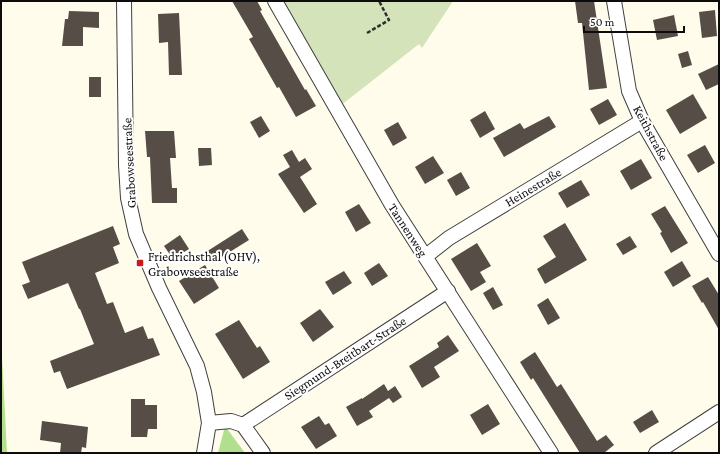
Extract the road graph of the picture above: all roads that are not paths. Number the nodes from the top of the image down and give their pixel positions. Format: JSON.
{"nodes":[{"id":1,"x":124,"y":1,"type":"edge"},
{"id":2,"x":275,"y":1,"type":"edge"},
{"id":3,"x":614,"y":1,"type":"edge"},
{"id":4,"x":642,"y":121,"type":"junction"},
{"id":5,"x":719,"y":254,"type":"edge"},
{"id":6,"x":426,"y":256,"type":"junction"},
{"id":7,"x":448,"y":291,"type":"junction"},
{"id":8,"x":719,"y":412,"type":"edge"},
{"id":9,"x":209,"y":422,"type":"junction"},
{"id":10,"x":243,"y":425,"type":"junction"},
{"id":11,"x":204,"y":453,"type":"edge"},
{"id":12,"x":263,"y":453,"type":"edge"},
{"id":13,"x":551,"y":453,"type":"edge"},
{"id":14,"x":656,"y":453,"type":"edge"}],
"edges":[{"from":1,"to":9,"type":"street","name":"Grabowseestraße"},
{"from":2,"to":6,"type":"street","name":"Tannenweg"},
{"from":3,"to":4,"type":"street","name":"Keithstraße"},
{"from":4,"to":5,"type":"street","name":"Keithstraße"},
{"from":4,"to":6,"type":"street","name":"Heinestraße"},
{"from":6,"to":7,"type":"street","name":"Tannenweg"},
{"from":7,"to":10,"type":"street","name":"Siegmund-Breitbart-Straße"},
{"from":7,"to":13,"type":"street","name":"Tannenweg"},
{"from":8,"to":14,"type":"street"},
{"from":9,"to":10,"type":"street"},
{"from":9,"to":11,"type":"street","name":"Grabowseestraße"},
{"from":10,"to":12,"type":"street"}]}
